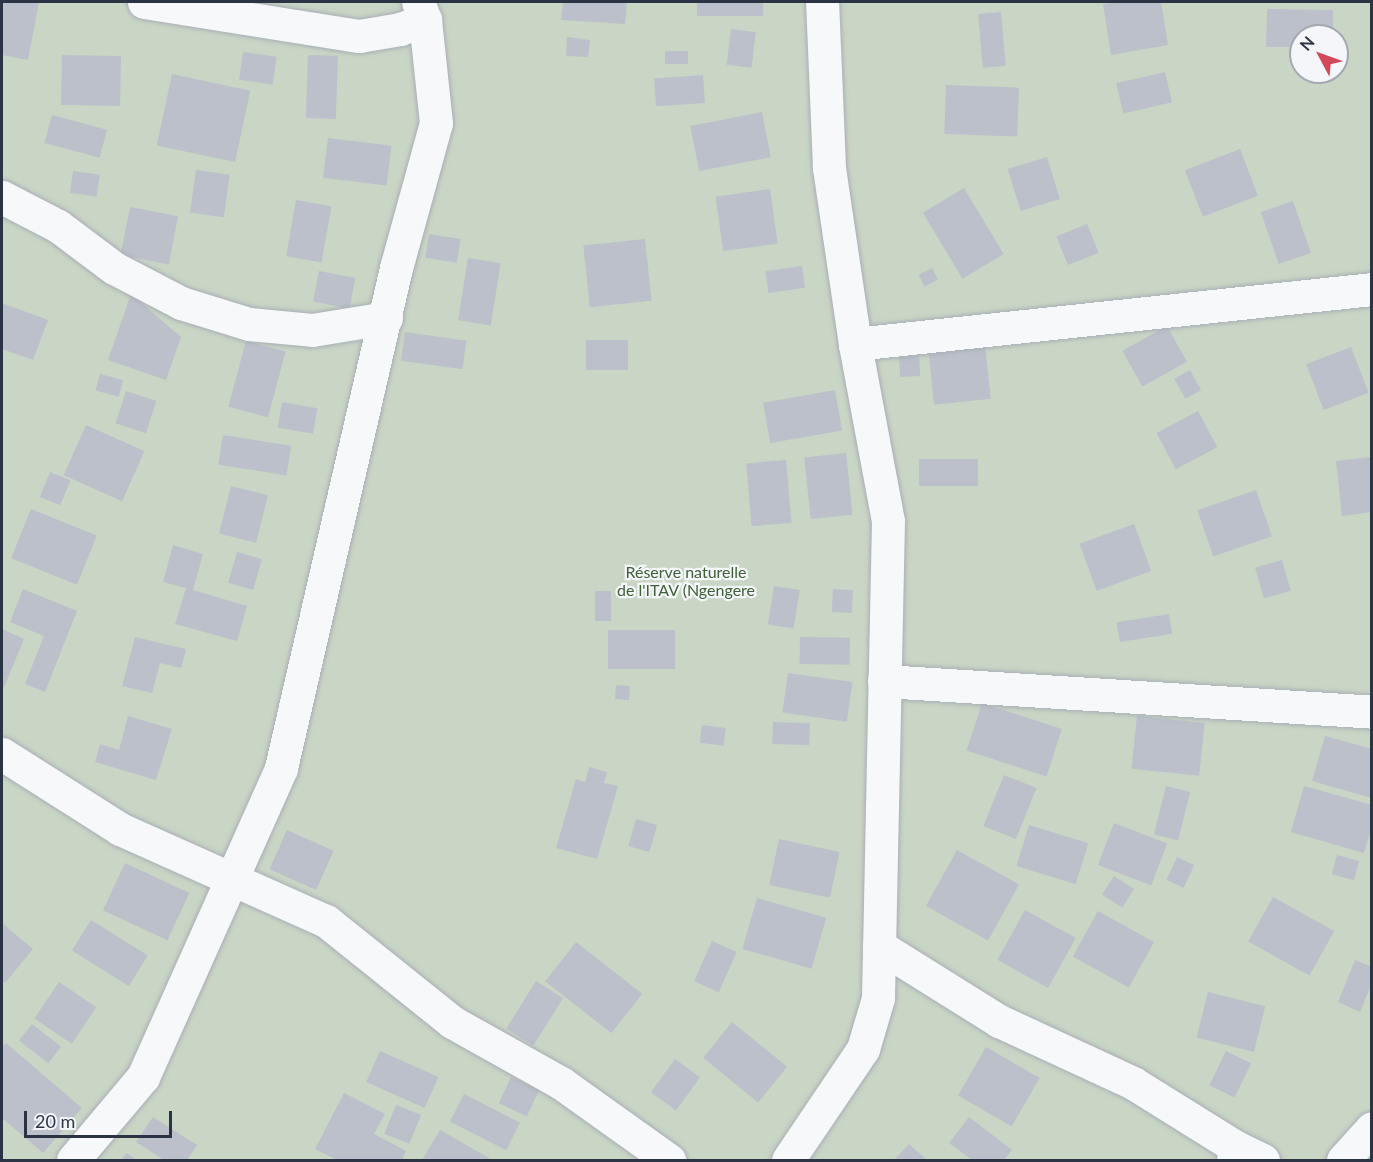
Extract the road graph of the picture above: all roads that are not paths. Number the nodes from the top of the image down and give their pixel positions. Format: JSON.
{"nodes":[{"id":1,"x":144,"y":2,"type":"edge"},
{"id":2,"x":822,"y":2,"type":"edge"},
{"id":3,"x":422,"y":11,"type":"edge"},
{"id":4,"x":2,"y":197,"type":"edge"},
{"id":5,"x":1371,"y":289,"type":"edge"},
{"id":6,"x":386,"y":318,"type":"junction"},
{"id":7,"x":855,"y":344,"type":"junction"},
{"id":8,"x":884,"y":681,"type":"junction"},
{"id":9,"x":1371,"y":712,"type":"edge"},
{"id":10,"x":2,"y":754,"type":"edge"},
{"id":11,"x":232,"y":879,"type":"junction"},
{"id":12,"x":879,"y":946,"type":"junction"},
{"id":13,"x":1371,"y":1128,"type":"edge"},
{"id":14,"x":1244,"y":1156,"type":"edge"},
{"id":15,"x":73,"y":1161,"type":"edge"},
{"id":16,"x":669,"y":1161,"type":"edge"},
{"id":17,"x":788,"y":1161,"type":"edge"},
{"id":18,"x":1343,"y":1161,"type":"edge"}],
"edges":[{"from":1,"to":3,"type":"street"},
{"from":2,"to":7,"type":"street"},
{"from":3,"to":6,"type":"street"},
{"from":4,"to":6,"type":"street"},
{"from":5,"to":7,"type":"street"},
{"from":6,"to":11,"type":"street"},
{"from":7,"to":8,"type":"street"},
{"from":8,"to":9,"type":"street"},
{"from":8,"to":12,"type":"street"},
{"from":10,"to":11,"type":"street"},
{"from":11,"to":15,"type":"street"},
{"from":11,"to":16,"type":"street"},
{"from":12,"to":14,"type":"street"},
{"from":12,"to":17,"type":"street"},
{"from":13,"to":18,"type":"street"}]}
